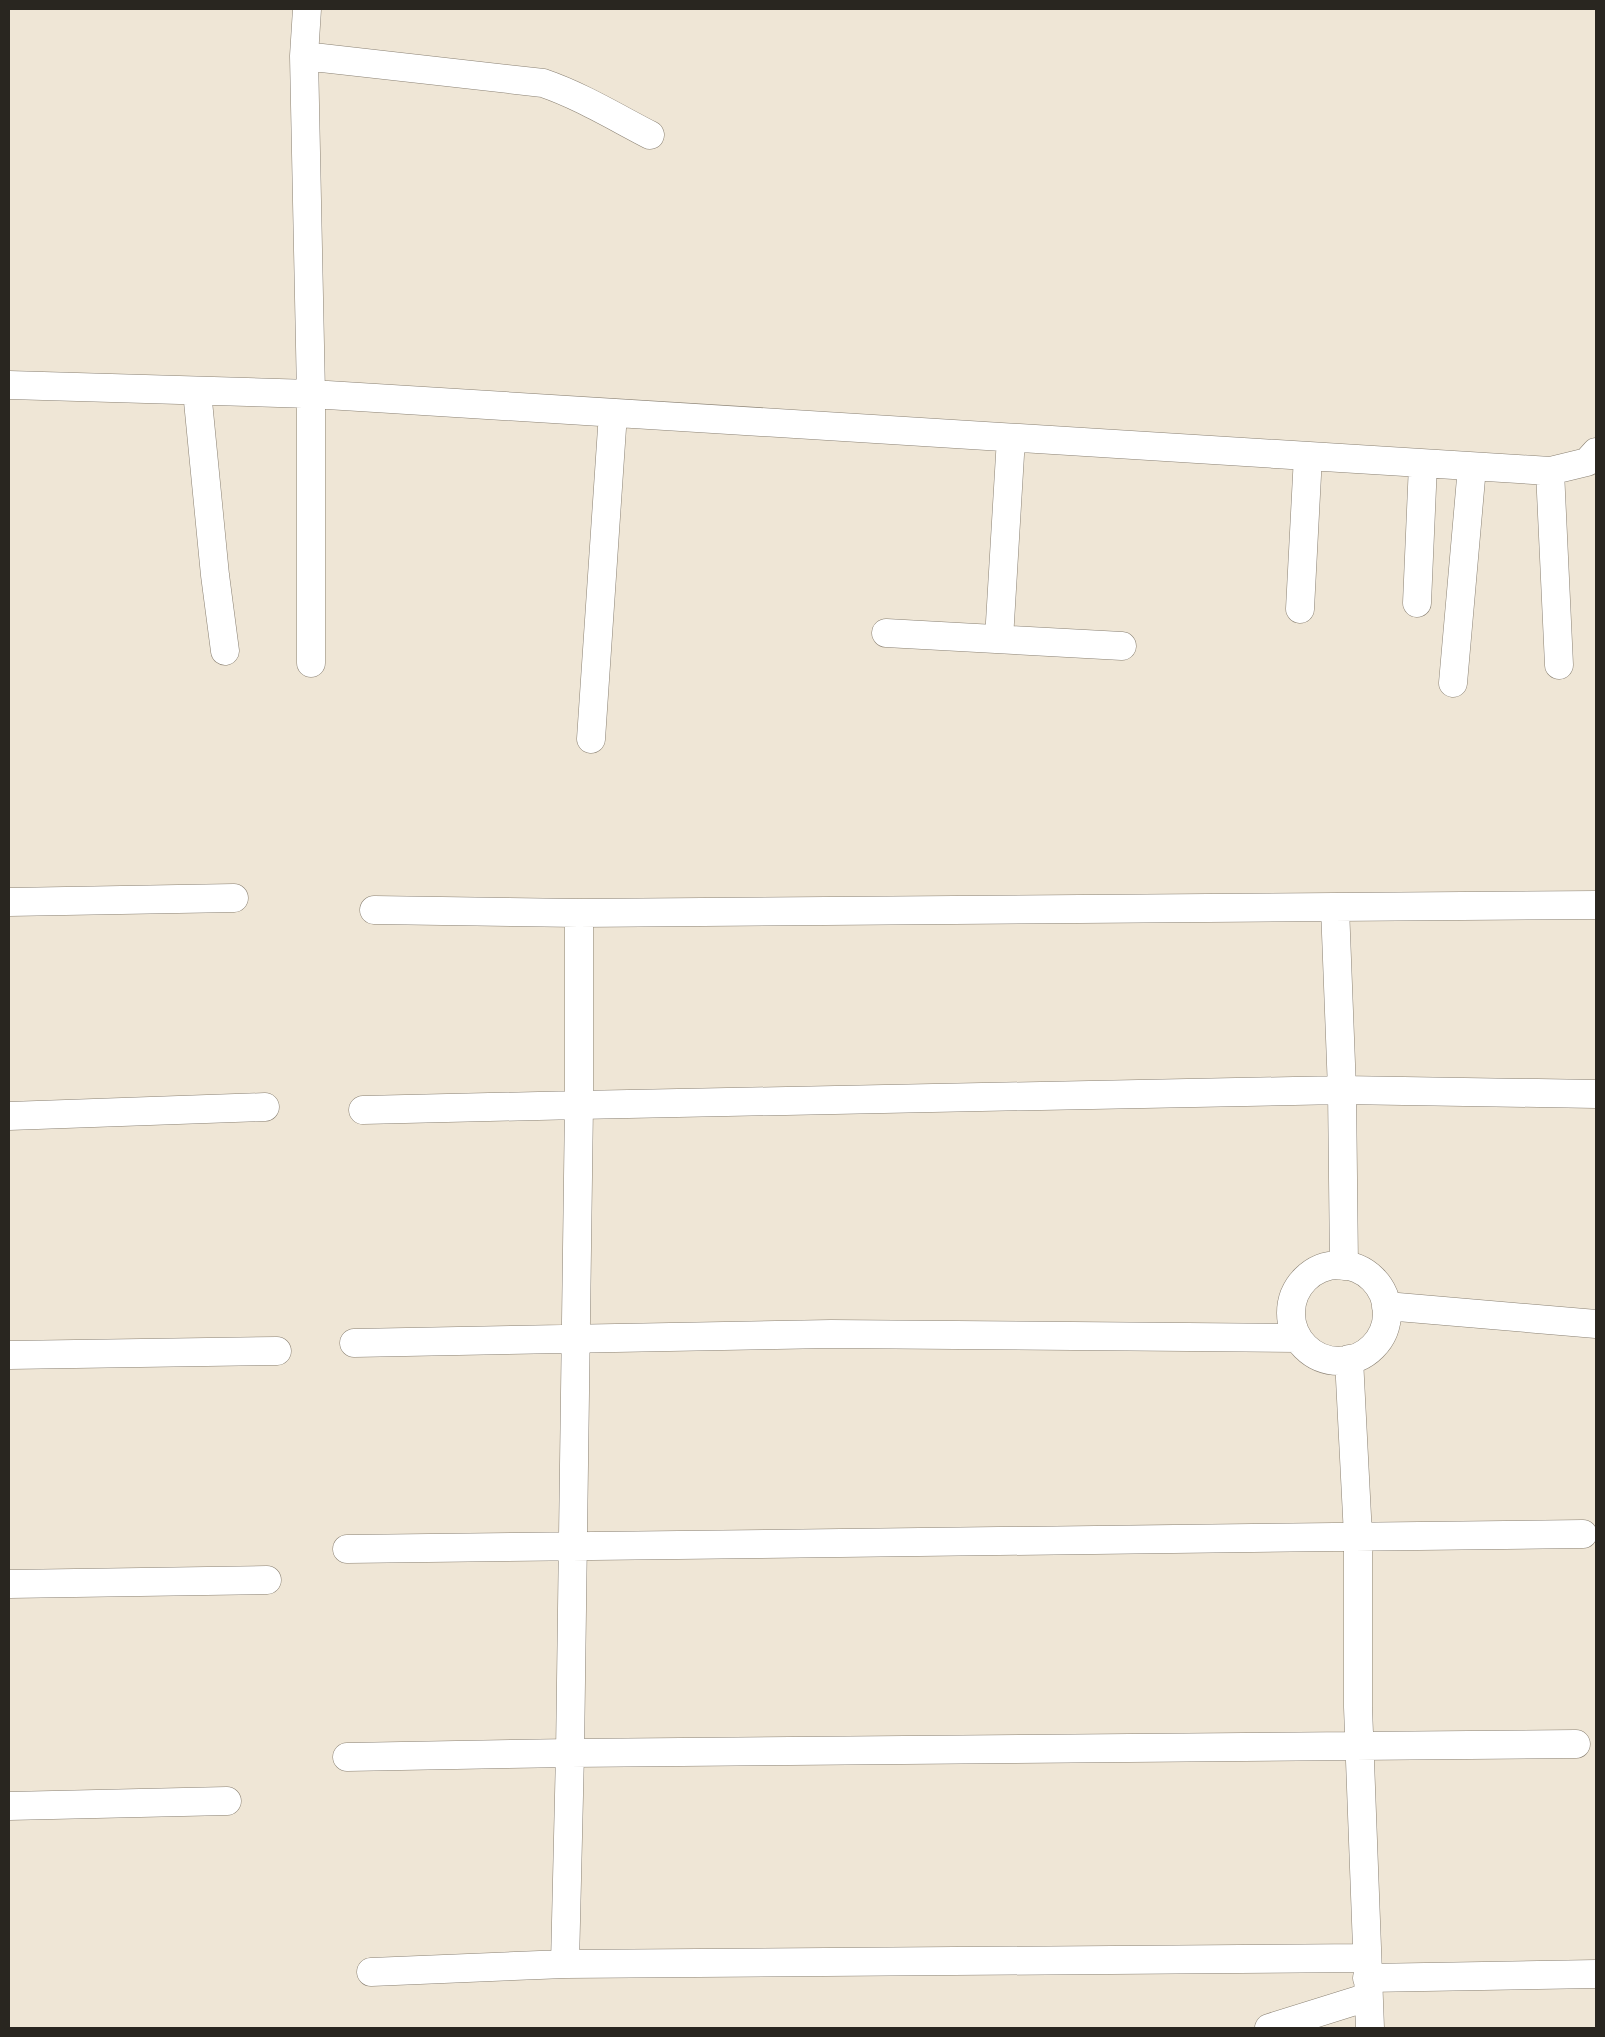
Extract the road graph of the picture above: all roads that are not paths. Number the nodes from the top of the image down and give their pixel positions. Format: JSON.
{"nodes":[{"id":1,"x":307,"y":9,"type":"edge"},
{"id":2,"x":304,"y":56,"type":"junction"},
{"id":3,"x":650,"y":135,"type":"dead end"},
{"id":4,"x":9,"y":385,"type":"edge"},
{"id":5,"x":197,"y":391,"type":"junction"},
{"id":6,"x":311,"y":394,"type":"junction"},
{"id":7,"x":613,"y":413,"type":"junction"},
{"id":8,"x":1011,"y":438,"type":"junction"},
{"id":9,"x":1596,"y":452,"type":"edge"},
{"id":10,"x":1308,"y":456,"type":"junction"},
{"id":11,"x":1423,"y":464,"type":"junction"},
{"id":12,"x":1472,"y":466,"type":"junction"},
{"id":13,"x":1550,"y":470,"type":"junction"},
{"id":14,"x":1417,"y":603,"type":"dead end"},
{"id":15,"x":1300,"y":609,"type":"dead end"},
{"id":16,"x":886,"y":633,"type":"dead end"},
{"id":17,"x":999,"y":639,"type":"junction"},
{"id":18,"x":1122,"y":646,"type":"dead end"},
{"id":19,"x":224,"y":651,"type":"dead end"},
{"id":20,"x":311,"y":663,"type":"dead end"},
{"id":21,"x":1558,"y":665,"type":"dead end"},
{"id":22,"x":1453,"y":683,"type":"dead end"},
{"id":23,"x":591,"y":739,"type":"dead end"},
{"id":24,"x":234,"y":898,"type":"dead end"},
{"id":25,"x":9,"y":902,"type":"edge"},
{"id":26,"x":1596,"y":906,"type":"edge"},
{"id":27,"x":1335,"y":907,"type":"junction"},
{"id":28,"x":374,"y":910,"type":"dead end"},
{"id":29,"x":579,"y":913,"type":"junction"},
{"id":30,"x":1342,"y":1090,"type":"junction"},
{"id":31,"x":1596,"y":1094,"type":"edge"},
{"id":32,"x":579,"y":1105,"type":"junction"},
{"id":33,"x":265,"y":1107,"type":"dead end"},
{"id":34,"x":364,"y":1110,"type":"dead end"},
{"id":35,"x":9,"y":1116,"type":"edge"},
{"id":36,"x":1344,"y":1266,"type":"junction"},
{"id":37,"x":1386,"y":1306,"type":"junction"},
{"id":38,"x":1596,"y":1324,"type":"edge"},
{"id":39,"x":1298,"y":1338,"type":"junction"},
{"id":40,"x":576,"y":1339,"type":"junction"},
{"id":41,"x":354,"y":1343,"type":"dead end"},
{"id":42,"x":277,"y":1351,"type":"dead end"},
{"id":43,"x":9,"y":1355,"type":"edge"},
{"id":44,"x":1349,"y":1359,"type":"junction"},
{"id":45,"x":1583,"y":1534,"type":"dead end"},
{"id":46,"x":1358,"y":1536,"type":"junction"},
{"id":47,"x":573,"y":1547,"type":"junction"},
{"id":48,"x":347,"y":1549,"type":"dead end"},
{"id":49,"x":267,"y":1580,"type":"dead end"},
{"id":50,"x":9,"y":1584,"type":"edge"},
{"id":51,"x":1576,"y":1744,"type":"dead end"},
{"id":52,"x":1359,"y":1747,"type":"junction"},
{"id":53,"x":570,"y":1753,"type":"junction"},
{"id":54,"x":347,"y":1757,"type":"dead end"},
{"id":55,"x":227,"y":1801,"type":"dead end"},
{"id":56,"x":9,"y":1806,"type":"edge"},
{"id":57,"x":565,"y":1964,"type":"junction"},
{"id":58,"x":371,"y":1972,"type":"dead end"},
{"id":59,"x":1596,"y":1974,"type":"edge"},
{"id":60,"x":1368,"y":1978,"type":"junction"},
{"id":61,"x":1269,"y":2028,"type":"edge"},
{"id":62,"x":1370,"y":2028,"type":"edge"}],
"edges":[{"from":1,"to":2,"type":"street"},
{"from":2,"to":3,"type":"street"},
{"from":2,"to":6,"type":"street"},
{"from":4,"to":5,"type":"street"},
{"from":5,"to":6,"type":"street"},
{"from":5,"to":19,"type":"street"},
{"from":6,"to":7,"type":"street"},
{"from":6,"to":20,"type":"street"},
{"from":7,"to":8,"type":"street"},
{"from":7,"to":23,"type":"street"},
{"from":8,"to":10,"type":"street"},
{"from":8,"to":17,"type":"street"},
{"from":9,"to":13,"type":"street"},
{"from":10,"to":11,"type":"street"},
{"from":10,"to":15,"type":"street"},
{"from":11,"to":12,"type":"street"},
{"from":11,"to":14,"type":"street"},
{"from":12,"to":13,"type":"street"},
{"from":12,"to":22,"type":"street"},
{"from":13,"to":21,"type":"street"},
{"from":16,"to":17,"type":"street"},
{"from":17,"to":18,"type":"street"},
{"from":24,"to":25,"type":"street"},
{"from":26,"to":27,"type":"street"},
{"from":27,"to":29,"type":"street"},
{"from":27,"to":30,"type":"street"},
{"from":28,"to":29,"type":"street"},
{"from":29,"to":32,"type":"street"},
{"from":30,"to":31,"type":"street"},
{"from":30,"to":32,"type":"street"},
{"from":30,"to":36,"type":"street"},
{"from":32,"to":34,"type":"street"},
{"from":32,"to":40,"type":"street"},
{"from":33,"to":35,"type":"street"},
{"from":36,"to":37,"type":"street"},
{"from":36,"to":39,"type":"street"},
{"from":37,"to":38,"type":"street"},
{"from":37,"to":44,"type":"street"},
{"from":39,"to":40,"type":"street"},
{"from":39,"to":44,"type":"street"},
{"from":40,"to":41,"type":"street"},
{"from":40,"to":47,"type":"street"},
{"from":42,"to":43,"type":"street"},
{"from":44,"to":46,"type":"street"},
{"from":45,"to":46,"type":"street"},
{"from":46,"to":47,"type":"street"},
{"from":46,"to":52,"type":"street"},
{"from":47,"to":48,"type":"street"},
{"from":47,"to":53,"type":"street"},
{"from":49,"to":50,"type":"street"},
{"from":51,"to":52,"type":"street"},
{"from":52,"to":53,"type":"street"},
{"from":52,"to":60,"type":"street"},
{"from":53,"to":54,"type":"street"},
{"from":53,"to":57,"type":"street"},
{"from":55,"to":56,"type":"street"},
{"from":57,"to":58,"type":"street"},
{"from":57,"to":60,"type":"street"},
{"from":59,"to":60,"type":"street"},
{"from":60,"to":61,"type":"street"},
{"from":60,"to":62,"type":"street"}]}
